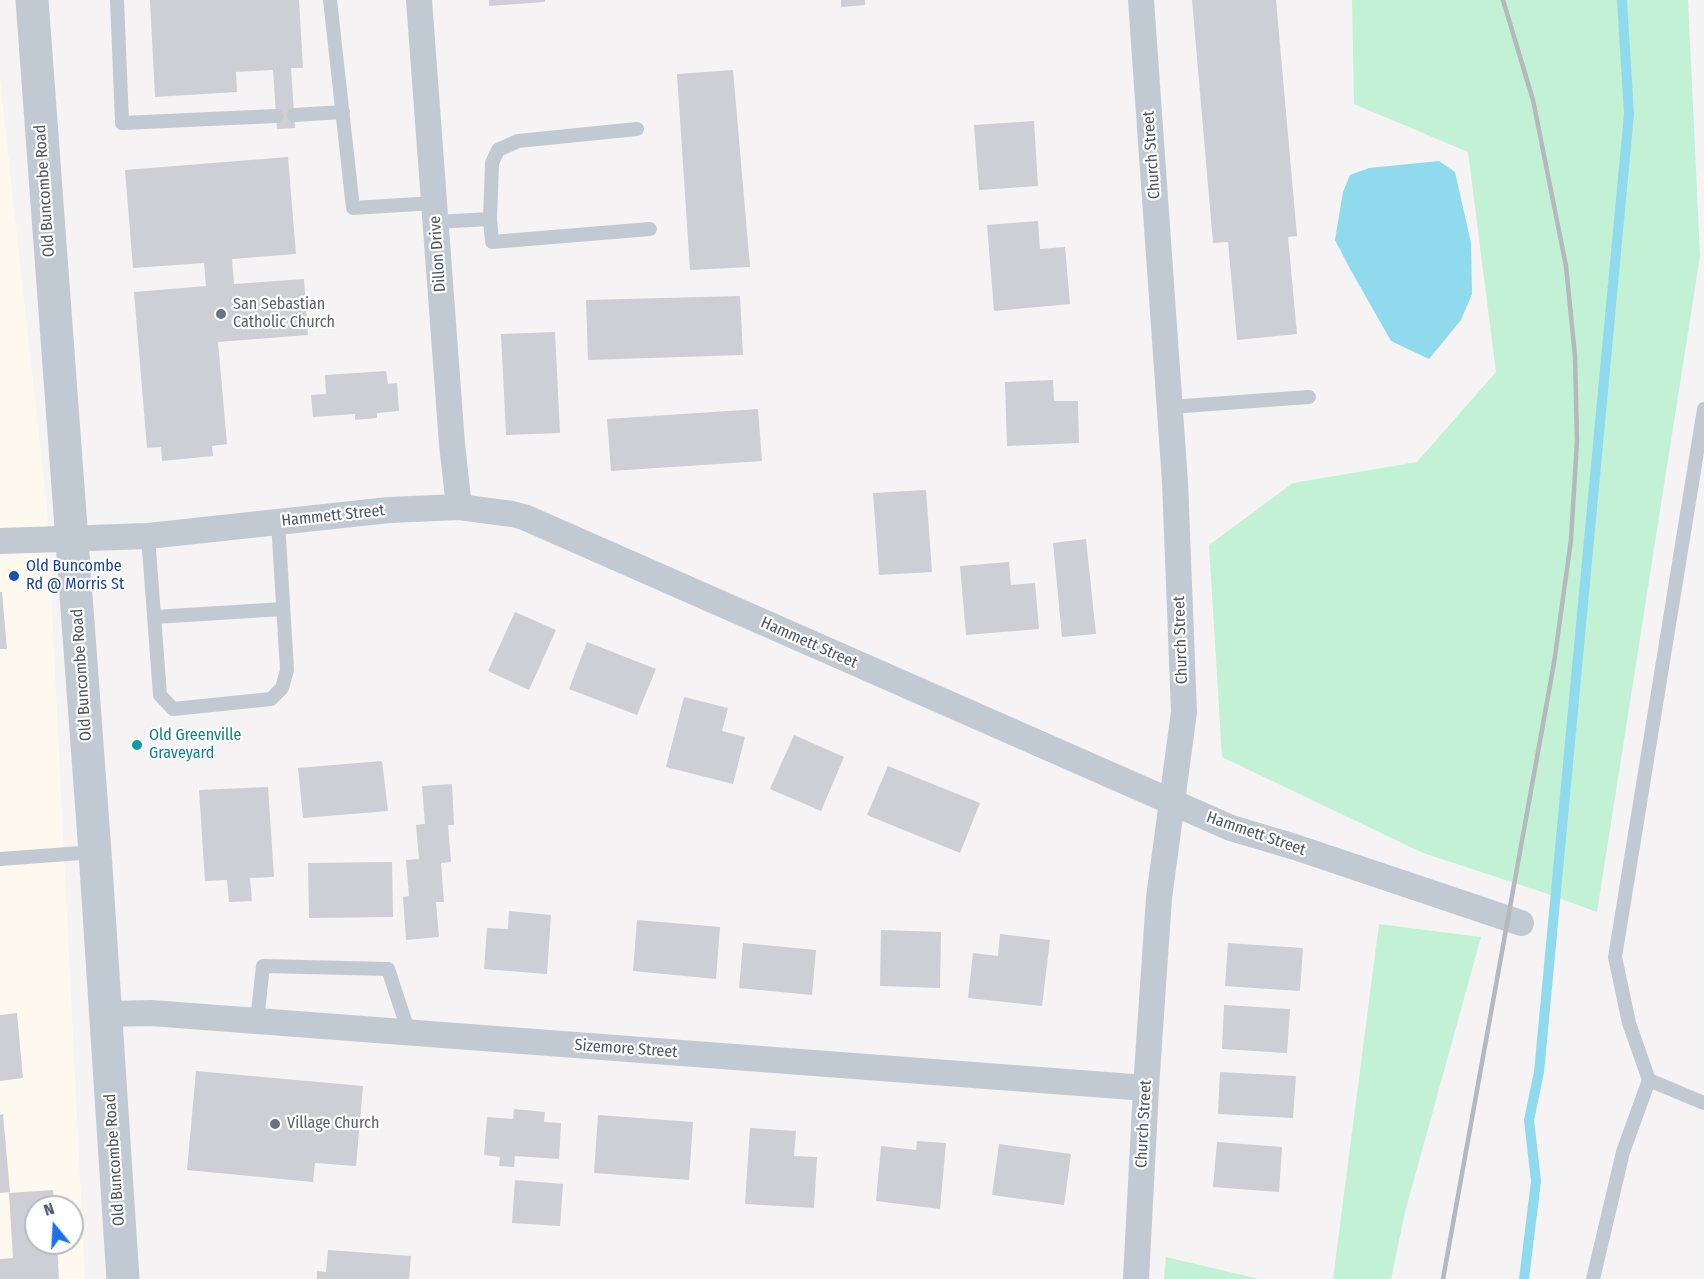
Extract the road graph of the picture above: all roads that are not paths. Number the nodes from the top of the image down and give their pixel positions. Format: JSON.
{"nodes":[{"id":1,"x":32,"y":0,"type":"edge"},
{"id":2,"x":117,"y":0,"type":"edge"},
{"id":3,"x":330,"y":0,"type":"edge"},
{"id":4,"x":419,"y":0,"type":"edge"},
{"id":5,"x":1141,"y":0,"type":"edge"},
{"id":6,"x":343,"y":112,"type":"junction"},
{"id":7,"x":294,"y":115,"type":"dead end"},
{"id":8,"x":276,"y":116,"type":"dead end"},
{"id":9,"x":637,"y":129,"type":"dead end"},
{"id":10,"x":435,"y":213,"type":"junction"},
{"id":11,"x":490,"y":219,"type":"junction"},
{"id":12,"x":650,"y":229,"type":"dead end"},
{"id":13,"x":1309,"y":397,"type":"dead end"},
{"id":14,"x":1170,"y":408,"type":"junction"},
{"id":15,"x":1704,"y":409,"type":"edge"},
{"id":16,"x":459,"y":507,"type":"junction"},
{"id":17,"x":278,"y":522,"type":"junction"},
{"id":18,"x":148,"y":536,"type":"junction"},
{"id":19,"x":72,"y":538,"type":"junction"},
{"id":20,"x":0,"y":541,"type":"edge"},
{"id":21,"x":283,"y":609,"type":"junction"},
{"id":22,"x":154,"y":617,"type":"junction"},
{"id":23,"x":1172,"y":803,"type":"junction"},
{"id":24,"x":95,"y":852,"type":"junction"},
{"id":25,"x":0,"y":859,"type":"edge"},
{"id":26,"x":1521,"y":923,"type":"dead end"},
{"id":27,"x":106,"y":1014,"type":"junction"},
{"id":28,"x":257,"y":1021,"type":"junction"},
{"id":29,"x":409,"y":1033,"type":"junction"},
{"id":30,"x":1649,"y":1080,"type":"junction"},
{"id":31,"x":1146,"y":1088,"type":"junction"},
{"id":32,"x":1704,"y":1103,"type":"edge"},
{"id":33,"x":123,"y":1279,"type":"edge"},
{"id":34,"x":1136,"y":1279,"type":"edge"},
{"id":35,"x":1593,"y":1279,"type":"edge"}],
"edges":[{"from":1,"to":19,"type":"street","name":"Old Buncombe Road"},
{"from":2,"to":8,"type":"lane"},
{"from":3,"to":6,"type":"lane"},
{"from":4,"to":10,"type":"street","name":"Dillon Drive"},
{"from":5,"to":14,"type":"street","name":"Church Street"},
{"from":6,"to":7,"type":"lane"},
{"from":6,"to":10,"type":"lane"},
{"from":9,"to":11,"type":"lane"},
{"from":10,"to":11,"type":"lane"},
{"from":10,"to":16,"type":"street","name":"Dillon Drive"},
{"from":11,"to":12,"type":"lane"},
{"from":13,"to":14,"type":"lane"},
{"from":14,"to":23,"type":"street","name":"Church Street"},
{"from":15,"to":30,"type":"lane"},
{"from":16,"to":17,"type":"street","name":"Hammett Street"},
{"from":16,"to":23,"type":"street","name":"Hammett Street"},
{"from":17,"to":18,"type":"street","name":"Hammett Street"},
{"from":17,"to":21,"type":"lane"},
{"from":18,"to":19,"type":"street","name":"Hammett Street"},
{"from":18,"to":22,"type":"lane"},
{"from":19,"to":20,"type":"street","name":"Hammett Street"},
{"from":19,"to":24,"type":"street","name":"Old Buncombe Road"},
{"from":21,"to":22,"type":"lane"},
{"from":21,"to":22,"type":"lane"},
{"from":23,"to":26,"type":"street","name":"Hammett Street"},
{"from":23,"to":31,"type":"street","name":"Church Street"},
{"from":24,"to":25,"type":"lane"},
{"from":24,"to":27,"type":"street","name":"Old Buncombe Road"},
{"from":27,"to":28,"type":"street","name":"Sizemore Street"},
{"from":27,"to":33,"type":"street","name":"Old Buncombe Road"},
{"from":28,"to":29,"type":"street","name":"Sizemore Street"},
{"from":28,"to":29,"type":"lane"},
{"from":29,"to":31,"type":"street","name":"Sizemore Street"},
{"from":30,"to":32,"type":"lane"},
{"from":30,"to":35,"type":"lane"},
{"from":31,"to":34,"type":"street","name":"Church Street"}]}
